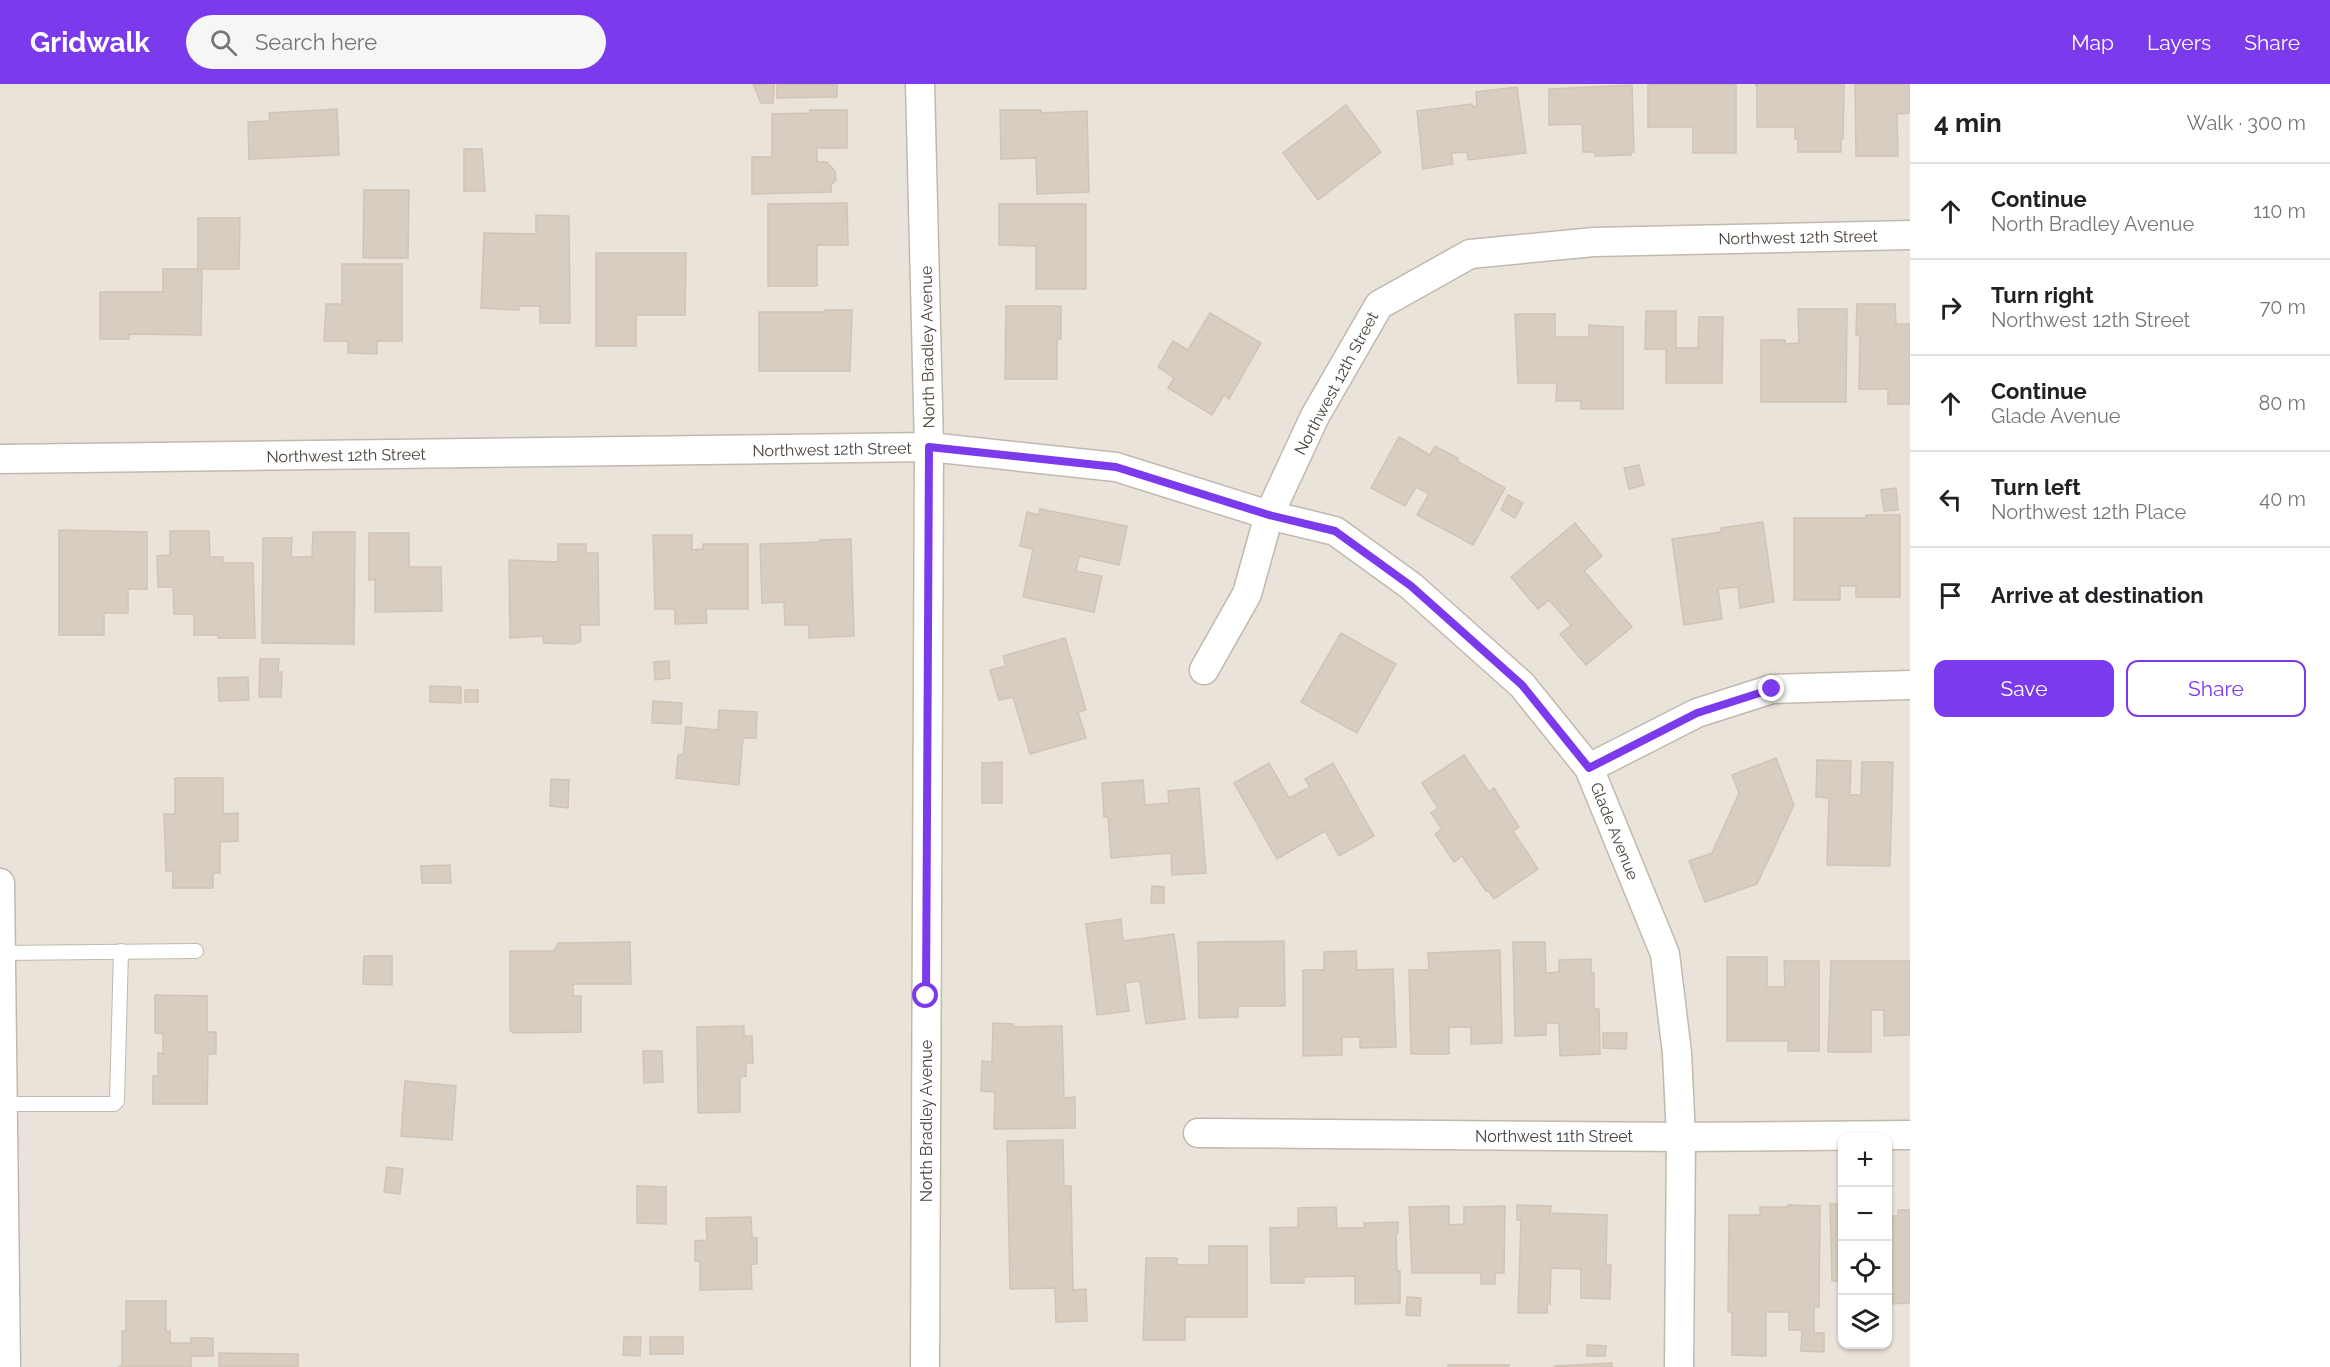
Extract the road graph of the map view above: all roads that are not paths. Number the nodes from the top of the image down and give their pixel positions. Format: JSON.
{"nodes":[{"id":1,"x":920,"y":84,"type":"edge"},
{"id":2,"x":1910,"y":235,"type":"edge"},
{"id":3,"x":929,"y":447,"type":"junction"},
{"id":4,"x":0,"y":459,"type":"edge"},
{"id":5,"x":1269,"y":515,"type":"junction"},
{"id":6,"x":1204,"y":670,"type":"dead end"},
{"id":7,"x":1910,"y":685,"type":"edge"},
{"id":8,"x":1589,"y":768,"type":"junction"},
{"id":9,"x":0,"y":883,"type":"edge"},
{"id":10,"x":121,"y":951,"type":"junction"},
{"id":11,"x":196,"y":951,"type":"dead end"},
{"id":12,"x":1,"y":952,"type":"edge"},
{"id":13,"x":3,"y":1104,"type":"junction"},
{"id":14,"x":1198,"y":1133,"type":"dead end"},
{"id":15,"x":1910,"y":1135,"type":"edge"},
{"id":16,"x":1681,"y":1137,"type":"junction"},
{"id":17,"x":6,"y":1367,"type":"edge"},
{"id":18,"x":925,"y":1367,"type":"edge"},
{"id":19,"x":1679,"y":1367,"type":"edge"}],
"edges":[{"from":1,"to":3,"type":"street","name":"North Bradley Avenue"},
{"from":2,"to":5,"type":"street","name":"Northwest 12th Street"},
{"from":3,"to":4,"type":"street","name":"Northwest 12th Street"},
{"from":3,"to":5,"type":"street","name":"Northwest 12th Street"},
{"from":3,"to":18,"type":"street","name":"North Bradley Avenue"},
{"from":5,"to":6,"type":"street"},
{"from":5,"to":8,"type":"street","name":"Glade Avenue"},
{"from":7,"to":8,"type":"street"},
{"from":8,"to":16,"type":"street","name":"Glade Avenue"},
{"from":9,"to":12,"type":"street"},
{"from":10,"to":11,"type":"lane"},
{"from":10,"to":12,"type":"lane"},
{"from":10,"to":13,"type":"lane"},
{"from":12,"to":13,"type":"street"},
{"from":13,"to":17,"type":"street"},
{"from":14,"to":16,"type":"street","name":"Northwest 11th Street"},
{"from":15,"to":16,"type":"street","name":"Northwest 11th Street"},
{"from":16,"to":19,"type":"street","name":"Glade Avenue"}]}
